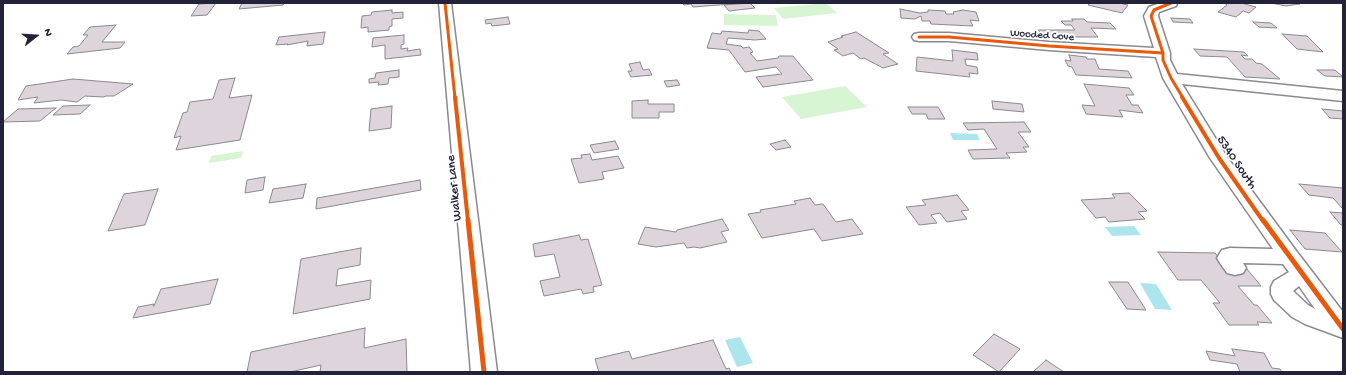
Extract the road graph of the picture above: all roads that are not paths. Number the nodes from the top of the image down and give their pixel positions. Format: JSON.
{"nodes":[{"id":1,"x":445,"y":3,"type":"edge"},
{"id":2,"x":1171,"y":3,"type":"edge"},
{"id":3,"x":919,"y":37,"type":"dead end"},
{"id":4,"x":1163,"y":54,"type":"junction"},
{"id":5,"x":1171,"y":78,"type":"junction"},
{"id":6,"x":1343,"y":96,"type":"edge"},
{"id":7,"x":1289,"y":257,"type":"junction"},
{"id":8,"x":1235,"y":268,"type":"dead end"},
{"id":9,"x":1342,"y":328,"type":"edge"},
{"id":10,"x":484,"y":372,"type":"edge"}],
"edges":[{"from":1,"to":10,"type":"street","name":"Walker Lane"},
{"from":2,"to":4,"type":"street","name":"5340 South"},
{"from":3,"to":4,"type":"street","name":"Wooded Cove"},
{"from":4,"to":5,"type":"street","name":"5340 South"},
{"from":5,"to":6,"type":"street"},
{"from":5,"to":7,"type":"street","name":"5340 South"},
{"from":7,"to":8,"type":"street"},
{"from":7,"to":9,"type":"street","name":"5340 South"}]}
